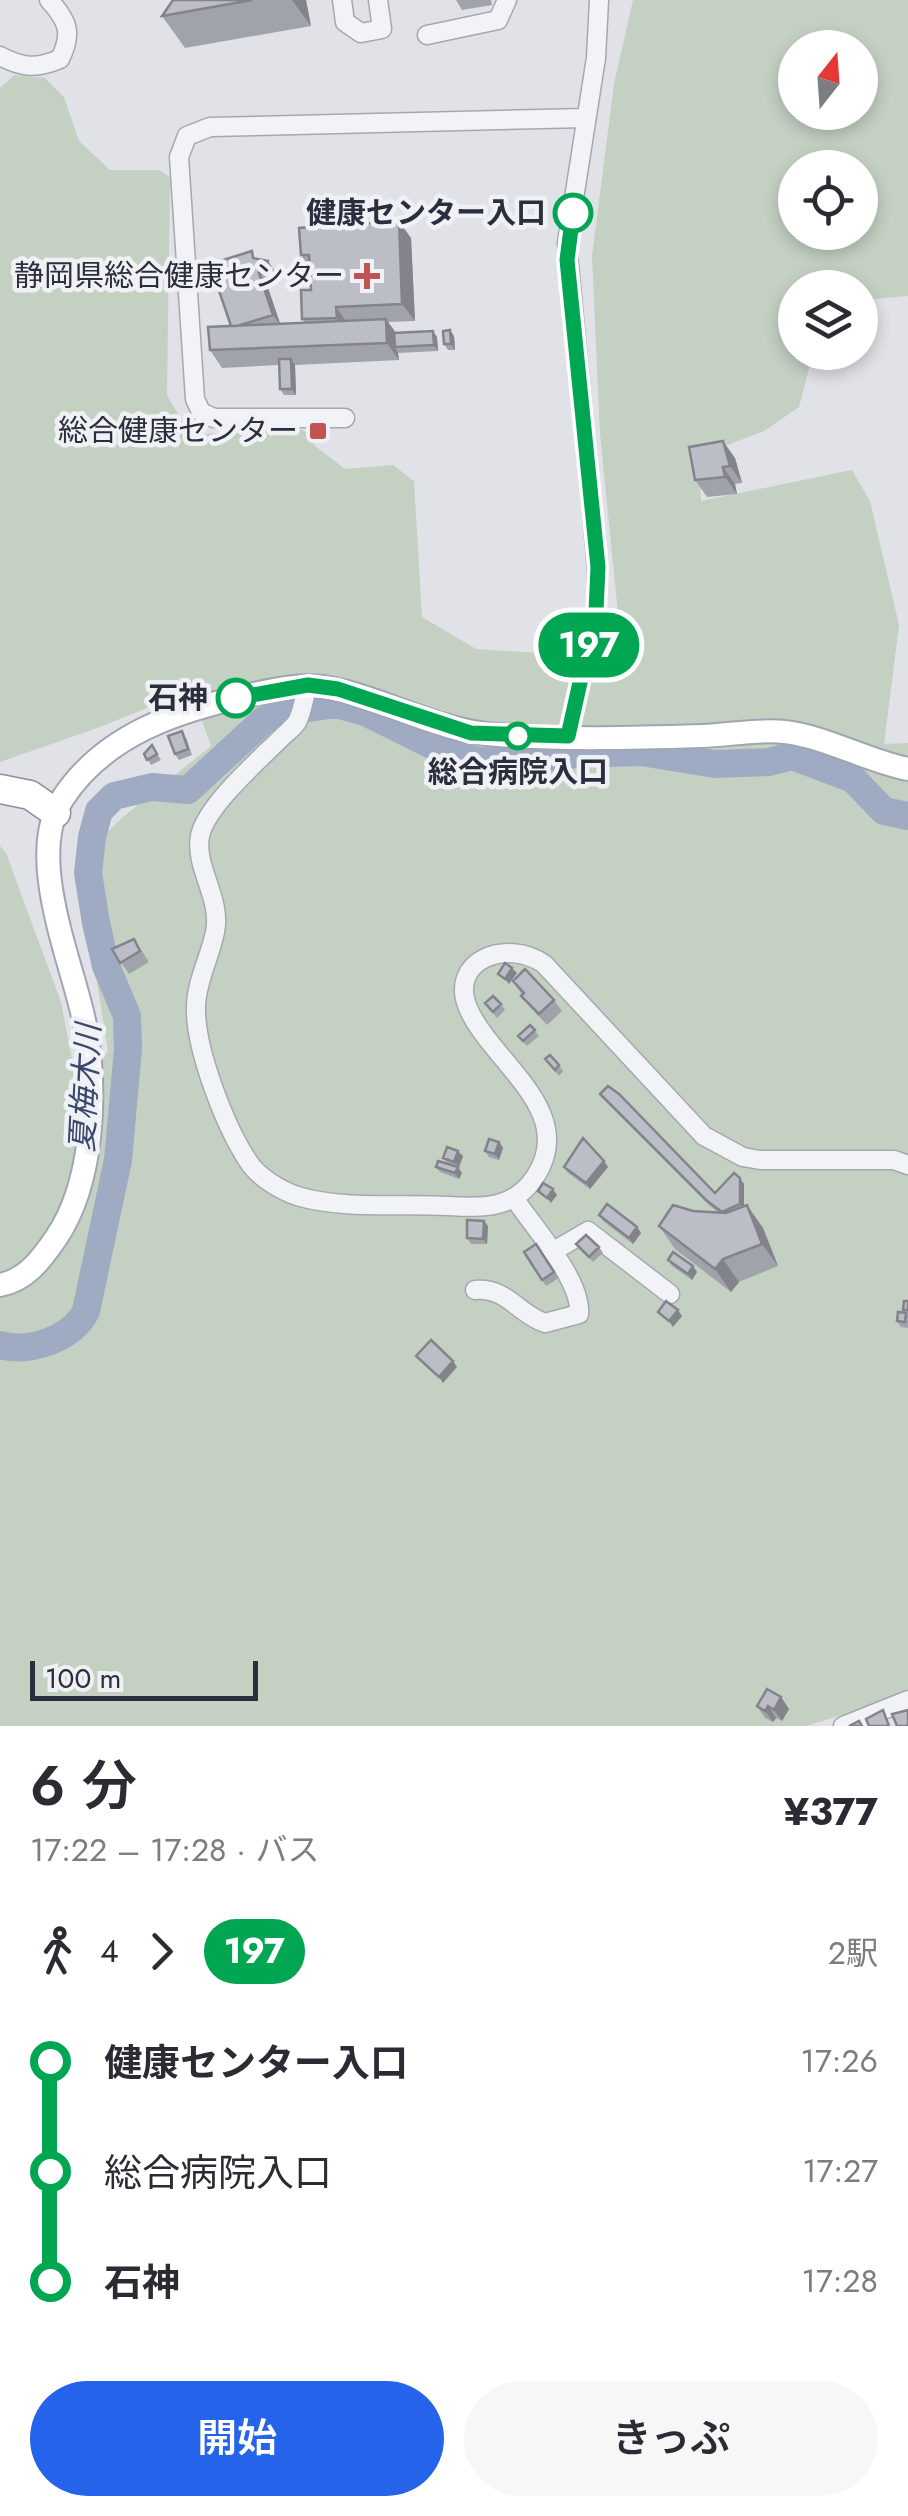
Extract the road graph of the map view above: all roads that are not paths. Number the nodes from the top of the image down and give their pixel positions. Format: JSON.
{"nodes":[{"id":1,"x":49,"y":0,"type":"edge"},
{"id":2,"x":342,"y":0,"type":"edge"},
{"id":3,"x":378,"y":0,"type":"edge"},
{"id":4,"x":506,"y":0,"type":"edge"},
{"id":5,"x":602,"y":3,"type":"edge"},
{"id":6,"x":427,"y":35,"type":"dead end"},
{"id":7,"x":0,"y":56,"type":"edge"},
{"id":8,"x":585,"y":118,"type":"junction"},
{"id":9,"x":345,"y":418,"type":"dead end"},
{"id":10,"x":307,"y":688,"type":"junction"},
{"id":11,"x":568,"y":736,"type":"junction"},
{"id":12,"x":908,"y":769,"type":"edge"},
{"id":13,"x":0,"y":789,"type":"edge"},
{"id":14,"x":0,"y":804,"type":"edge"},
{"id":15,"x":56,"y":812,"type":"junction"},
{"id":16,"x":908,"y":1166,"type":"edge"},
{"id":17,"x":515,"y":1199,"type":"junction"},
{"id":18,"x":552,"y":1252,"type":"junction"},
{"id":19,"x":0,"y":1285,"type":"edge"},
{"id":20,"x":475,"y":1290,"type":"dead end"},
{"id":21,"x":670,"y":1294,"type":"dead end"},
{"id":22,"x":908,"y":1700,"type":"edge"},
{"id":23,"x":844,"y":1726,"type":"edge"}],
"edges":[{"from":1,"to":7,"type":"street"},
{"from":2,"to":3,"type":"street"},
{"from":4,"to":6,"type":"street"},
{"from":5,"to":8,"type":"street"},
{"from":8,"to":9,"type":"street"},
{"from":8,"to":11,"type":"street"},
{"from":10,"to":11,"type":"main road"},
{"from":10,"to":15,"type":"main road"},
{"from":10,"to":17,"type":"street"},
{"from":11,"to":12,"type":"main road"},
{"from":13,"to":15,"type":"highway"},
{"from":14,"to":15,"type":"highway"},
{"from":15,"to":19,"type":"main road"},
{"from":16,"to":17,"type":"street"},
{"from":17,"to":18,"type":"street"},
{"from":18,"to":20,"type":"street"},
{"from":18,"to":21,"type":"street"},
{"from":22,"to":23,"type":"street"}]}
